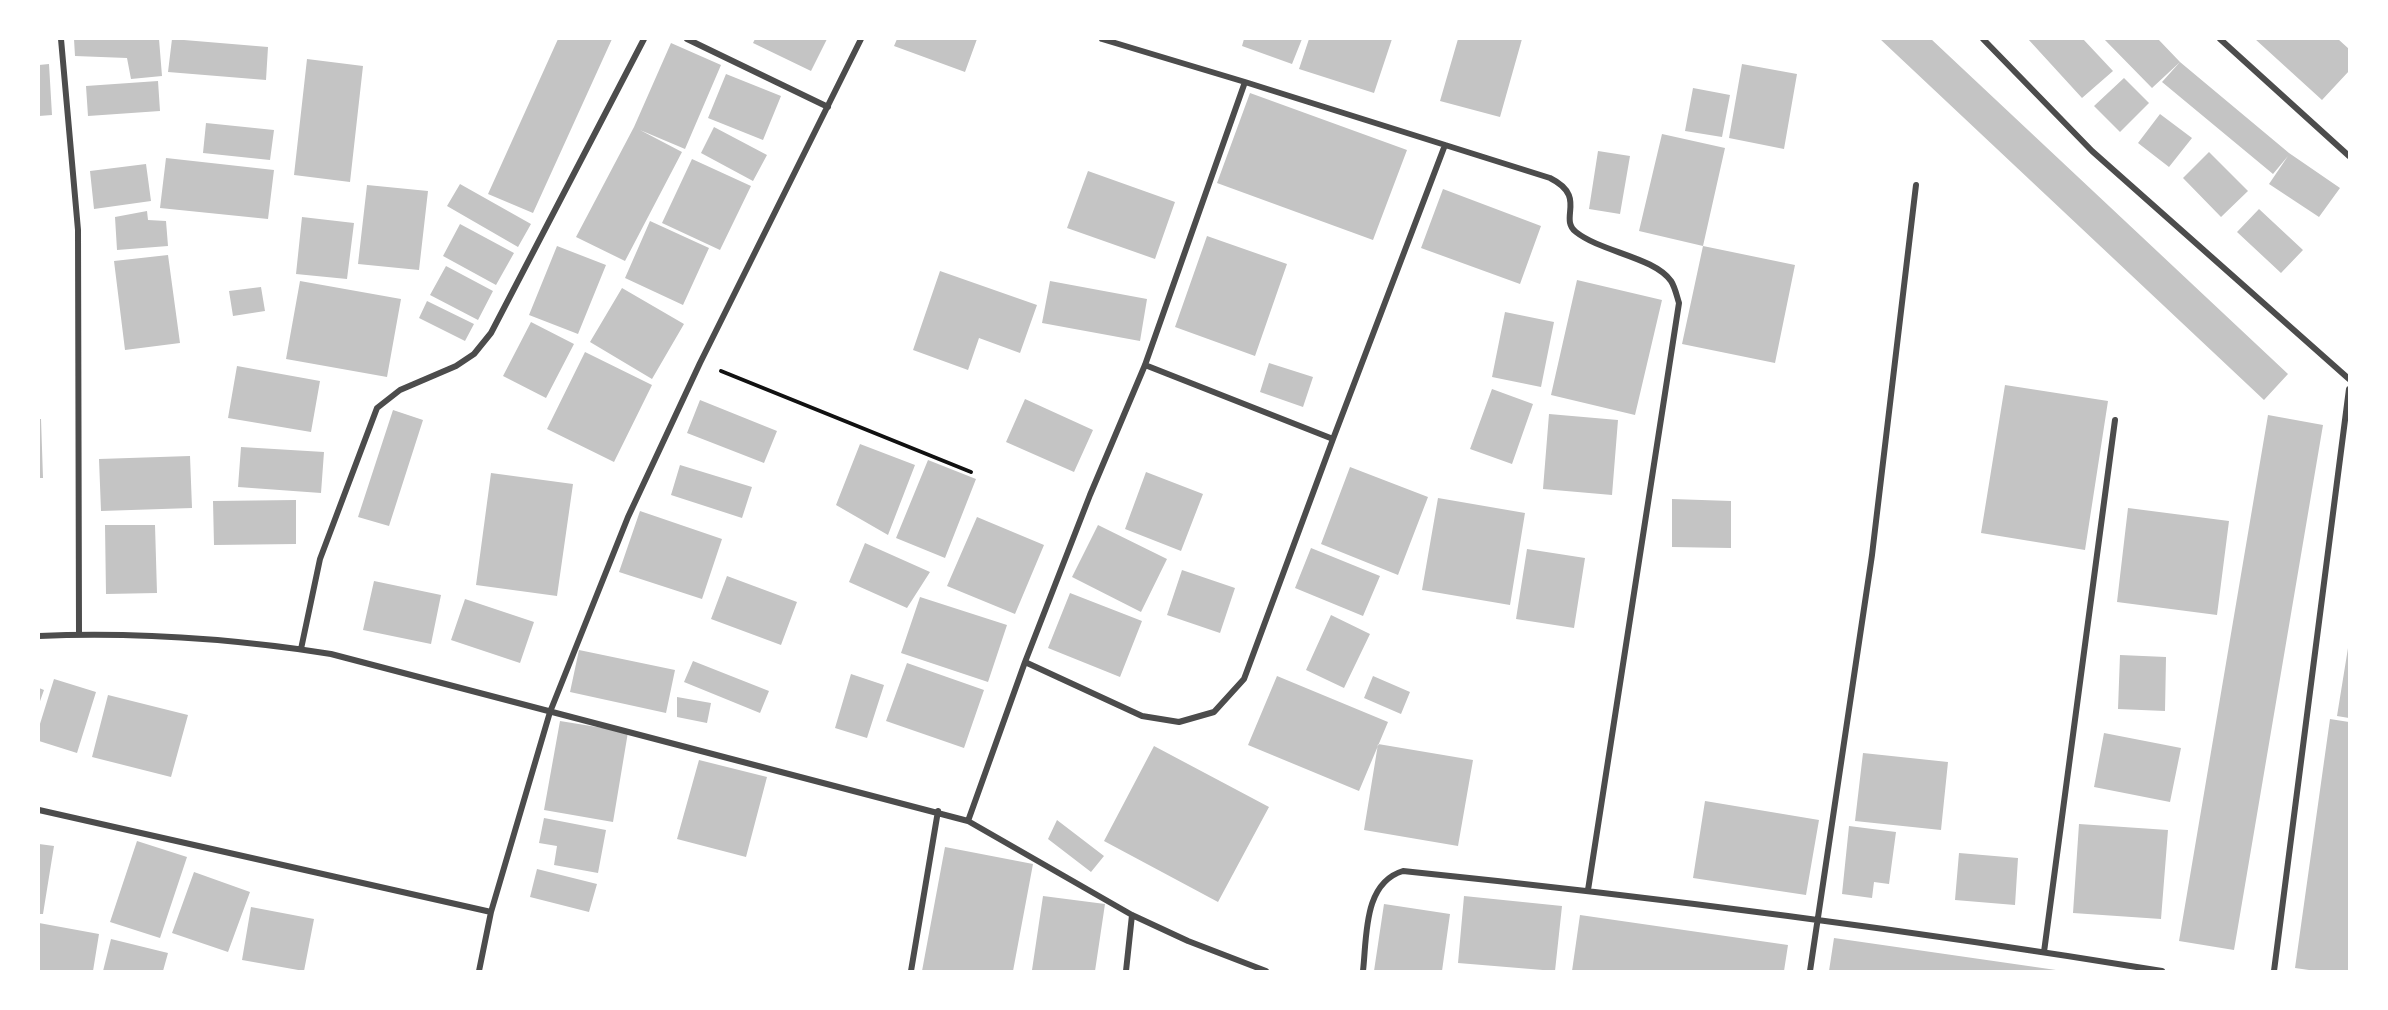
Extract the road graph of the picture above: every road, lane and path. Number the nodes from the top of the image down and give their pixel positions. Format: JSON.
{"nodes":[{"id":1,"x":61,"y":39,"type":"edge"},
{"id":2,"x":644,"y":39,"type":"edge"},
{"id":3,"x":687,"y":39,"type":"edge"},
{"id":4,"x":861,"y":39,"type":"edge"},
{"id":5,"x":1102,"y":39,"type":"edge"},
{"id":6,"x":1983,"y":39,"type":"edge"},
{"id":7,"x":2220,"y":39,"type":"edge"},
{"id":8,"x":1245,"y":82,"type":"junction"},
{"id":9,"x":828,"y":107,"type":"junction"},
{"id":10,"x":1445,"y":145,"type":"junction"},
{"id":11,"x":2349,"y":156,"type":"edge"},
{"id":12,"x":1916,"y":185,"type":"dead end"},
{"id":13,"x":700,"y":363,"type":"junction"},
{"id":14,"x":1145,"y":365,"type":"junction"},
{"id":15,"x":2349,"y":379,"type":"edge"},
{"id":16,"x":2349,"y":389,"type":"edge"},
{"id":17,"x":2115,"y":420,"type":"dead end"},
{"id":18,"x":1333,"y":439,"type":"junction"},
{"id":19,"x":971,"y":472,"type":"dead end"},
{"id":20,"x":79,"y":634,"type":"junction"},
{"id":21,"x":39,"y":636,"type":"edge"},
{"id":22,"x":301,"y":649,"type":"junction"},
{"id":23,"x":1024,"y":662,"type":"junction"},
{"id":24,"x":550,"y":712,"type":"junction"},
{"id":25,"x":39,"y":810,"type":"edge"},
{"id":26,"x":938,"y":811,"type":"junction"},
{"id":27,"x":968,"y":821,"type":"junction"},
{"id":28,"x":1588,"y":890,"type":"junction"},
{"id":29,"x":491,"y":912,"type":"junction"},
{"id":30,"x":1132,"y":915,"type":"junction"},
{"id":31,"x":1819,"y":922,"type":"junction"},
{"id":32,"x":2044,"y":952,"type":"junction"},
{"id":33,"x":479,"y":971,"type":"edge"},
{"id":34,"x":911,"y":971,"type":"edge"},
{"id":35,"x":1126,"y":971,"type":"edge"},
{"id":36,"x":1266,"y":971,"type":"edge"},
{"id":37,"x":1363,"y":971,"type":"edge"},
{"id":38,"x":1810,"y":971,"type":"edge"},
{"id":39,"x":2162,"y":971,"type":"edge"},
{"id":40,"x":2274,"y":971,"type":"edge"}],
"edges":[{"from":1,"to":20,"type":"street"},
{"from":2,"to":22,"type":"street"},
{"from":3,"to":9,"type":"street"},
{"from":4,"to":9,"type":"street"},
{"from":5,"to":8,"type":"street"},
{"from":6,"to":15,"type":"street"},
{"from":7,"to":11,"type":"street"},
{"from":8,"to":10,"type":"street"},
{"from":8,"to":14,"type":"street"},
{"from":9,"to":13,"type":"street"},
{"from":10,"to":18,"type":"street"},
{"from":10,"to":28,"type":"street"},
{"from":12,"to":31,"type":"street"},
{"from":13,"to":19,"type":"path"},
{"from":13,"to":24,"type":"street"},
{"from":14,"to":18,"type":"street"},
{"from":14,"to":23,"type":"street"},
{"from":16,"to":40,"type":"street"},
{"from":17,"to":32,"type":"street"},
{"from":18,"to":23,"type":"street"},
{"from":20,"to":21,"type":"street"},
{"from":20,"to":22,"type":"street"},
{"from":22,"to":24,"type":"street"},
{"from":23,"to":27,"type":"street"},
{"from":24,"to":26,"type":"street"},
{"from":24,"to":29,"type":"street"},
{"from":25,"to":29,"type":"street"},
{"from":26,"to":27,"type":"street"},
{"from":26,"to":34,"type":"street"},
{"from":27,"to":30,"type":"street"},
{"from":28,"to":31,"type":"street"},
{"from":28,"to":37,"type":"street"},
{"from":29,"to":33,"type":"street"},
{"from":30,"to":35,"type":"street"},
{"from":30,"to":36,"type":"street"},
{"from":31,"to":32,"type":"street"},
{"from":31,"to":38,"type":"street"},
{"from":32,"to":39,"type":"street"}]}
